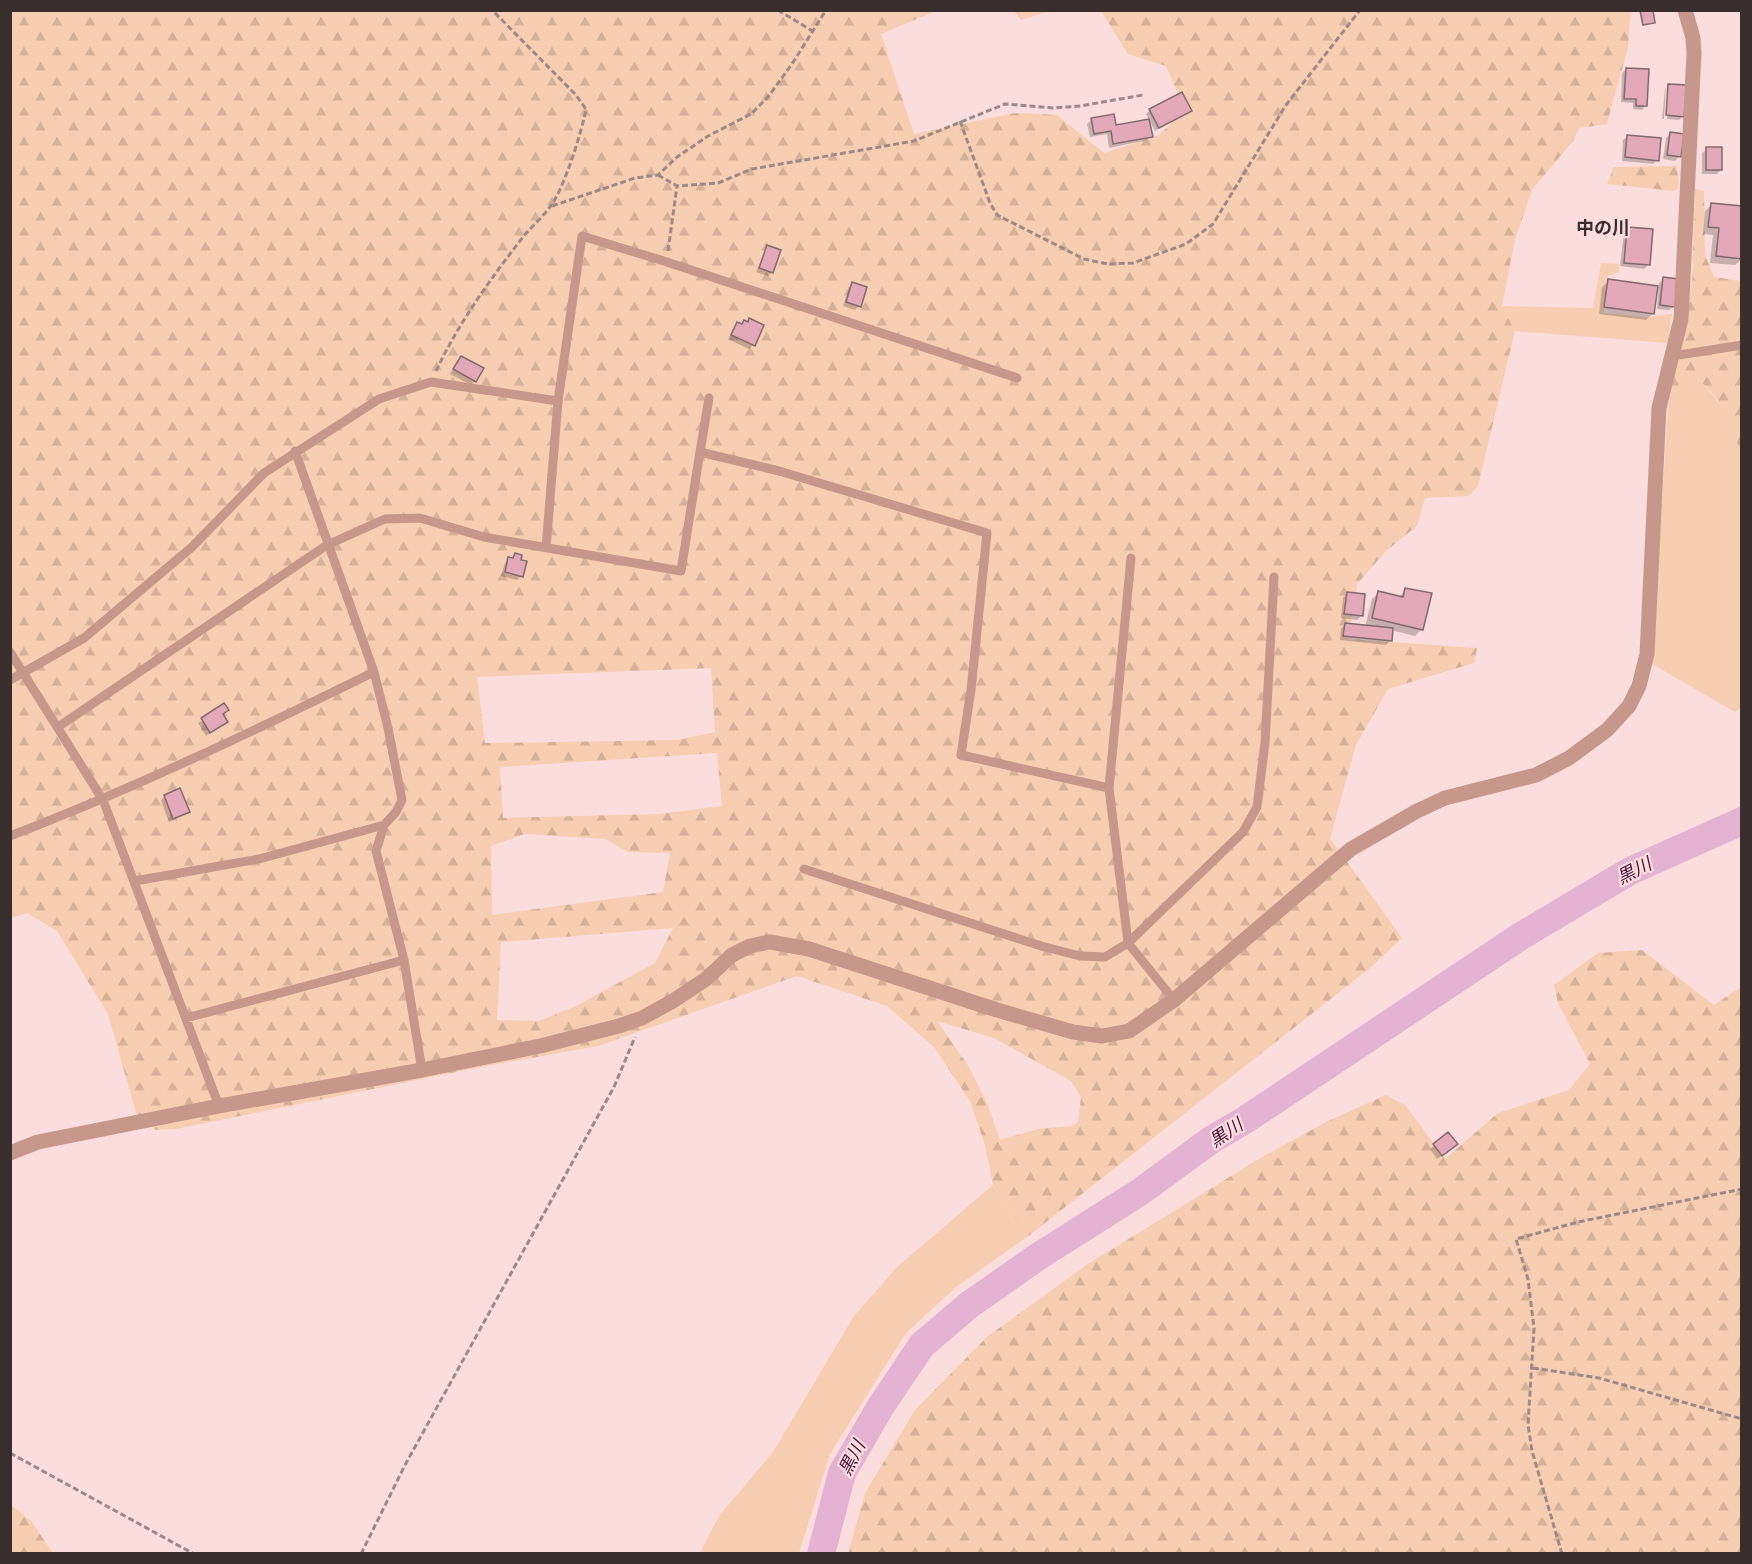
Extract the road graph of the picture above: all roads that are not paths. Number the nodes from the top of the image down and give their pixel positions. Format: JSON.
{"nodes":[{"id":1,"x":1684,"y":10,"type":"edge"},
{"id":2,"x":1742,"y":345,"type":"edge"},
{"id":3,"x":1672,"y":356,"type":"junction"},
{"id":4,"x":1017,"y":378,"type":"dead end"},
{"id":5,"x":709,"y":398,"type":"dead end"},
{"id":6,"x":558,"y":401,"type":"junction"},
{"id":7,"x":295,"y":451,"type":"junction"},
{"id":8,"x":700,"y":452,"type":"junction"},
{"id":9,"x":327,"y":545,"type":"junction"},
{"id":10,"x":546,"y":548,"type":"junction"},
{"id":11,"x":1131,"y":558,"type":"dead end"},
{"id":12,"x":1274,"y":577,"type":"dead end"},
{"id":13,"x":10,"y":652,"type":"edge"},
{"id":14,"x":374,"y":672,"type":"junction"},
{"id":15,"x":25,"y":674,"type":"junction"},
{"id":16,"x":10,"y":681,"type":"edge"},
{"id":17,"x":58,"y":727,"type":"junction"},
{"id":18,"x":1110,"y":788,"type":"junction"},
{"id":19,"x":103,"y":800,"type":"junction"},
{"id":20,"x":384,"y":825,"type":"junction"},
{"id":21,"x":10,"y":836,"type":"edge"},
{"id":22,"x":804,"y":869,"type":"dead end"},
{"id":23,"x":135,"y":881,"type":"junction"},
{"id":24,"x":1128,"y":943,"type":"junction"},
{"id":25,"x":404,"y":960,"type":"junction"},
{"id":26,"x":1174,"y":1000,"type":"junction"},
{"id":27,"x":186,"y":1018,"type":"junction"},
{"id":28,"x":422,"y":1070,"type":"junction"},
{"id":29,"x":219,"y":1106,"type":"junction"},
{"id":30,"x":10,"y":1153,"type":"edge"}],
"edges":[{"from":1,"to":3,"type":"street"},
{"from":2,"to":3,"type":"lane"},
{"from":3,"to":26,"type":"street"},
{"from":4,"to":6,"type":"lane"},
{"from":5,"to":8,"type":"lane"},
{"from":6,"to":7,"type":"lane"},
{"from":6,"to":10,"type":"lane"},
{"from":7,"to":9,"type":"lane"},
{"from":7,"to":15,"type":"lane"},
{"from":8,"to":10,"type":"lane"},
{"from":8,"to":18,"type":"lane"},
{"from":9,"to":10,"type":"lane"},
{"from":9,"to":14,"type":"lane"},
{"from":9,"to":17,"type":"lane"},
{"from":11,"to":18,"type":"lane"},
{"from":12,"to":24,"type":"lane"},
{"from":13,"to":15,"type":"lane"},
{"from":14,"to":19,"type":"lane"},
{"from":14,"to":20,"type":"lane"},
{"from":15,"to":16,"type":"lane"},
{"from":15,"to":17,"type":"lane"},
{"from":17,"to":19,"type":"lane"},
{"from":18,"to":24,"type":"lane"},
{"from":19,"to":21,"type":"lane"},
{"from":19,"to":23,"type":"lane"},
{"from":20,"to":23,"type":"lane"},
{"from":20,"to":25,"type":"lane"},
{"from":22,"to":24,"type":"lane"},
{"from":23,"to":27,"type":"lane"},
{"from":24,"to":26,"type":"lane"},
{"from":25,"to":27,"type":"lane"},
{"from":25,"to":28,"type":"lane"},
{"from":26,"to":28,"type":"street"},
{"from":27,"to":29,"type":"lane"},
{"from":28,"to":29,"type":"street"},
{"from":29,"to":30,"type":"street"}]}
